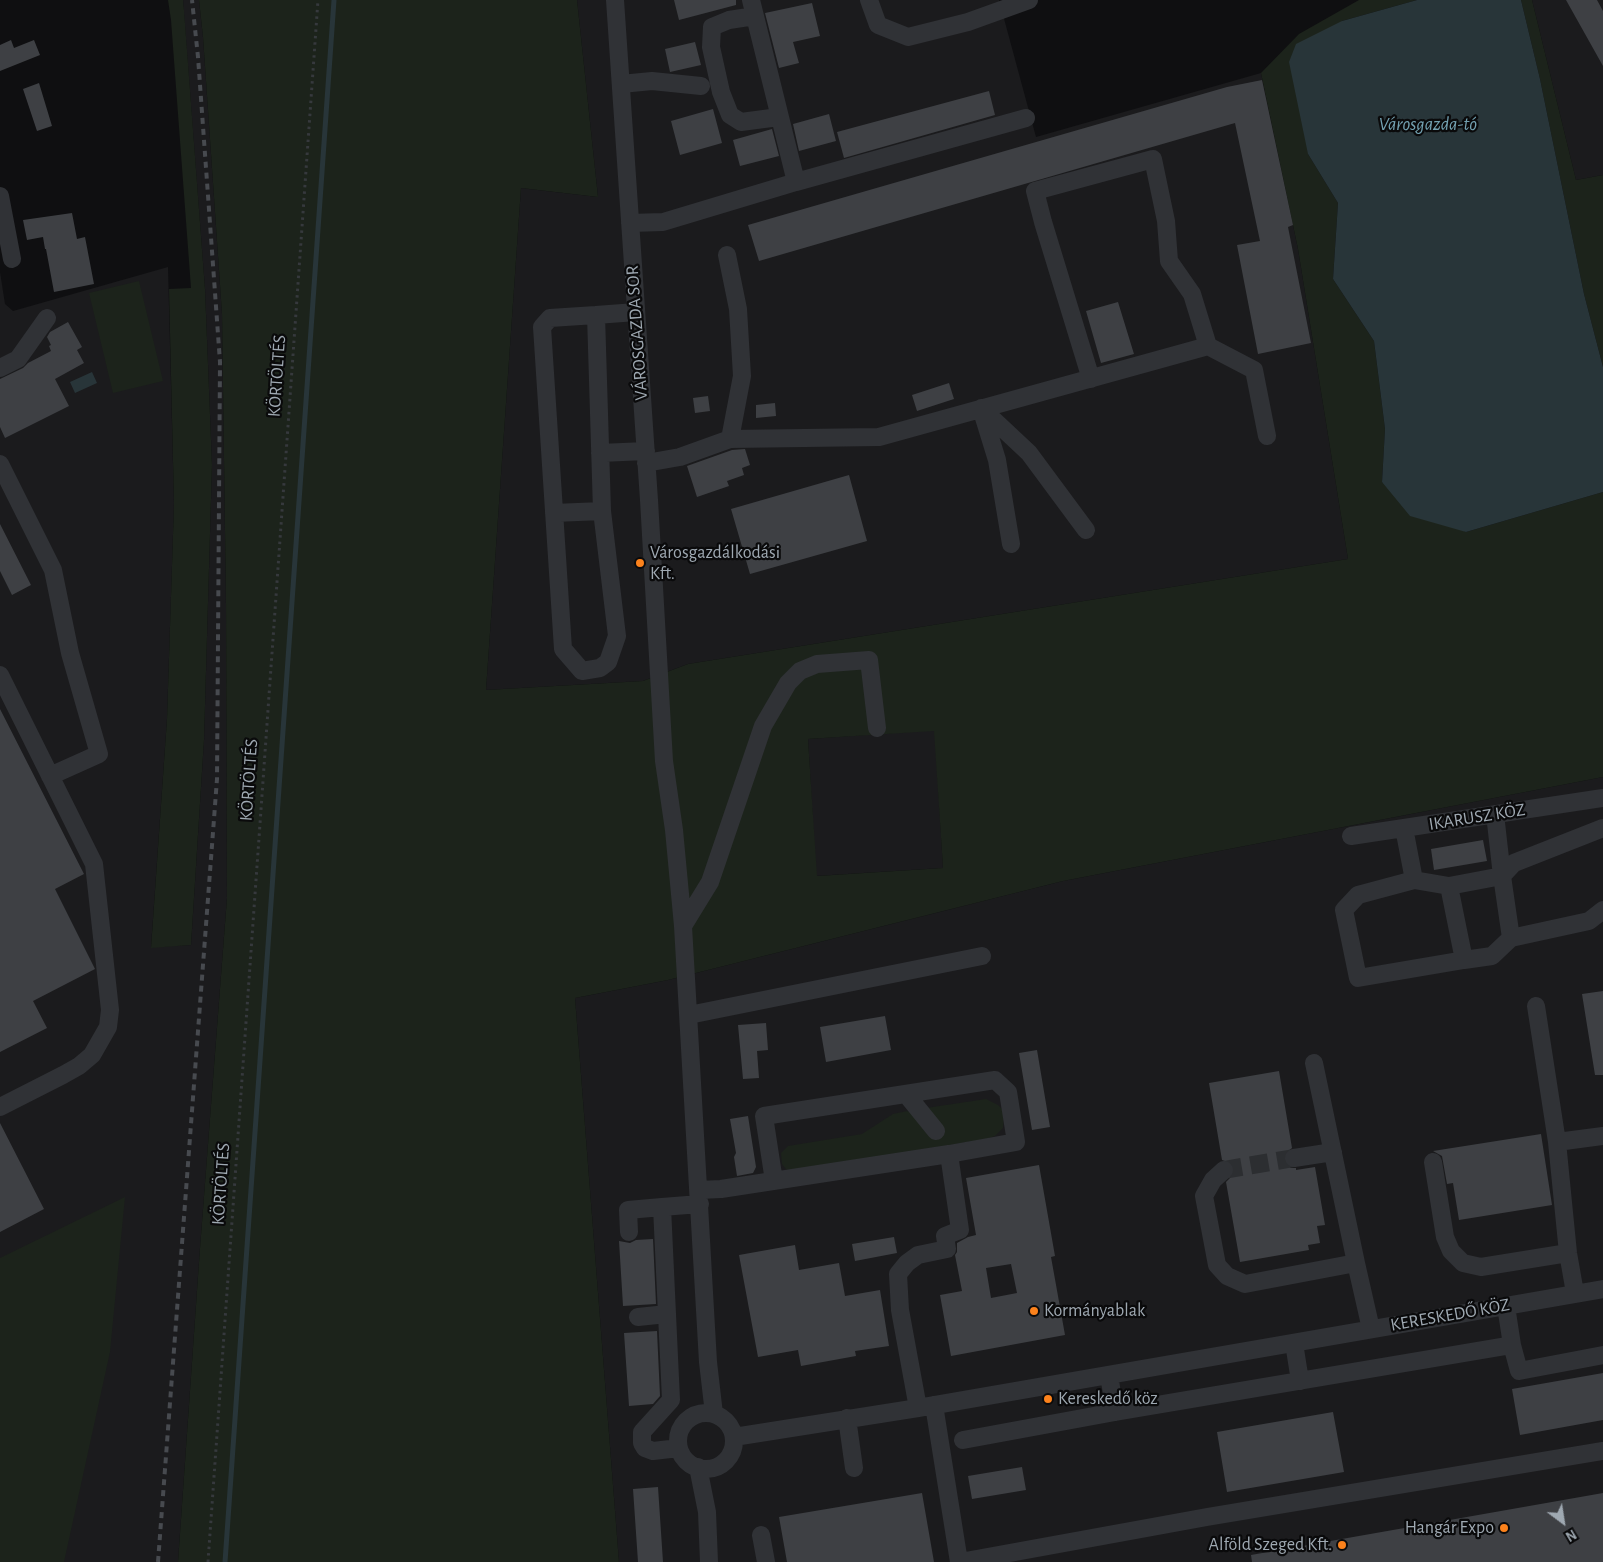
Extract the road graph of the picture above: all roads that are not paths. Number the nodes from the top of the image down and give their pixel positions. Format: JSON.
{"nodes":[{"id":1,"x":615,"y":0,"type":"edge"},
{"id":2,"x":869,"y":0,"type":"edge"},
{"id":3,"x":997,"y":0,"type":"edge"},
{"id":4,"x":1022,"y":3,"type":"edge"},
{"id":5,"x":753,"y":8,"type":"edge"},
{"id":6,"x":621,"y":84,"type":"junction"},
{"id":7,"x":701,"y":86,"type":"dead end"},
{"id":8,"x":779,"y":116,"type":"junction"},
{"id":9,"x":1026,"y":118,"type":"dead end"},
{"id":10,"x":796,"y":182,"type":"junction"},
{"id":11,"x":0,"y":196,"type":"edge"},
{"id":12,"x":630,"y":223,"type":"junction"},
{"id":13,"x":727,"y":255,"type":"dead end"},
{"id":14,"x":12,"y":259,"type":"dead end"},
{"id":15,"x":636,"y":312,"type":"junction"},
{"id":16,"x":596,"y":315,"type":"junction"},
{"id":17,"x":47,"y":318,"type":"dead end"},
{"id":18,"x":1208,"y":346,"type":"junction"},
{"id":19,"x":0,"y":368,"type":"edge"},
{"id":20,"x":1091,"y":379,"type":"junction"},
{"id":21,"x":981,"y":408,"type":"junction"},
{"id":22,"x":1268,"y":436,"type":"dead end"},
{"id":23,"x":730,"y":439,"type":"junction"},
{"id":24,"x":600,"y":453,"type":"junction"},
{"id":25,"x":646,"y":457,"type":"junction"},
{"id":26,"x":0,"y":464,"type":"edge"},
{"id":27,"x":602,"y":511,"type":"junction"},
{"id":28,"x":554,"y":512,"type":"junction"},
{"id":29,"x":1086,"y":530,"type":"dead end"},
{"id":30,"x":1011,"y":544,"type":"dead end"},
{"id":31,"x":0,"y":675,"type":"edge"},
{"id":32,"x":877,"y":728,"type":"dead end"},
{"id":33,"x":50,"y":776,"type":"junction"},
{"id":34,"x":1602,"y":802,"type":"edge"},
{"id":35,"x":1495,"y":814,"type":"junction"},
{"id":36,"x":1404,"y":828,"type":"junction"},
{"id":37,"x":1603,"y":828,"type":"edge"},
{"id":38,"x":1351,"y":836,"type":"dead end"},
{"id":39,"x":1502,"y":876,"type":"junction"},
{"id":40,"x":1414,"y":880,"type":"junction"},
{"id":41,"x":1449,"y":886,"type":"junction"},
{"id":42,"x":1603,"y":910,"type":"edge"},
{"id":43,"x":683,"y":926,"type":"junction"},
{"id":44,"x":1510,"y":938,"type":"junction"},
{"id":45,"x":982,"y":956,"type":"dead end"},
{"id":46,"x":1464,"y":960,"type":"junction"},
{"id":47,"x":1536,"y":1006,"type":"dead end"},
{"id":48,"x":689,"y":1015,"type":"junction"},
{"id":49,"x":1314,"y":1063,"type":"dead end"},
{"id":50,"x":906,"y":1094,"type":"junction"},
{"id":51,"x":0,"y":1107,"type":"edge"},
{"id":52,"x":936,"y":1131,"type":"dead end"},
{"id":53,"x":1603,"y":1136,"type":"edge"},
{"id":54,"x":1558,"y":1142,"type":"junction"},
{"id":55,"x":1333,"y":1152,"type":"junction"},
{"id":56,"x":949,"y":1154,"type":"junction"},
{"id":57,"x":1294,"y":1158,"type":"tunnel mouth"},
{"id":58,"x":1433,"y":1162,"type":"dead end"},
{"id":59,"x":1224,"y":1170,"type":"tunnel mouth"},
{"id":60,"x":774,"y":1181,"type":"junction"},
{"id":61,"x":699,"y":1197,"type":"junction"},
{"id":62,"x":662,"y":1207,"type":"junction"},
{"id":63,"x":629,"y":1232,"type":"dead end"},
{"id":64,"x":1568,"y":1254,"type":"junction"},
{"id":65,"x":1356,"y":1263,"type":"junction"},
{"id":66,"x":1603,"y":1289,"type":"edge"},
{"id":67,"x":1575,"y":1293,"type":"junction"},
{"id":68,"x":1506,"y":1306,"type":"junction"},
{"id":69,"x":667,"y":1314,"type":"junction"},
{"id":70,"x":638,"y":1317,"type":"dead end"},
{"id":71,"x":1371,"y":1329,"type":"junction"},
{"id":72,"x":1294,"y":1343,"type":"junction"},
{"id":73,"x":1512,"y":1345,"type":"junction"},
{"id":74,"x":1603,"y":1355,"type":"edge"},
{"id":75,"x":1109,"y":1374,"type":"junction"},
{"id":76,"x":1300,"y":1381,"type":"junction"},
{"id":77,"x":926,"y":1406,"type":"junction"},
{"id":78,"x":1115,"y":1412,"type":"junction"},
{"id":79,"x":707,"y":1414,"type":"junction"},
{"id":80,"x":847,"y":1418,"type":"junction"},
{"id":81,"x":734,"y":1437,"type":"junction"},
{"id":82,"x":963,"y":1440,"type":"dead end"},
{"id":83,"x":679,"y":1448,"type":"junction"},
{"id":84,"x":1603,"y":1451,"type":"edge"},
{"id":85,"x":707,"y":1467,"type":"junction"},
{"id":86,"x":854,"y":1468,"type":"dead end"},
{"id":87,"x":761,"y":1535,"type":"dead end"},
{"id":88,"x":710,"y":1562,"type":"edge"},
{"id":89,"x":766,"y":1562,"type":"edge"},
{"id":90,"x":960,"y":1562,"type":"edge"}],
"edges":[{"from":1,"to":6,"type":"street","name":"VÁROSGAZDA SOR"},
{"from":2,"to":4,"type":"street"},
{"from":3,"to":4,"type":"street"},
{"from":5,"to":8,"type":"street"},
{"from":5,"to":8,"type":"street"},
{"from":6,"to":7,"type":"street"},
{"from":6,"to":12,"type":"street","name":"VÁROSGAZDA SOR"},
{"from":8,"to":10,"type":"street"},
{"from":9,"to":10,"type":"street"},
{"from":10,"to":12,"type":"street"},
{"from":11,"to":14,"type":"street"},
{"from":12,"to":15,"type":"street","name":"VÁROSGAZDA SOR"},
{"from":13,"to":23,"type":"street"},
{"from":15,"to":16,"type":"street"},
{"from":15,"to":25,"type":"street","name":"VÁROSGAZDA SOR"},
{"from":16,"to":24,"type":"street"},
{"from":16,"to":28,"type":"street"},
{"from":17,"to":19,"type":"street"},
{"from":18,"to":20,"type":"street"},
{"from":18,"to":20,"type":"street"},
{"from":18,"to":22,"type":"street"},
{"from":20,"to":21,"type":"street"},
{"from":21,"to":23,"type":"street"},
{"from":21,"to":29,"type":"street"},
{"from":21,"to":30,"type":"street"},
{"from":23,"to":25,"type":"street"},
{"from":24,"to":25,"type":"street"},
{"from":24,"to":27,"type":"street"},
{"from":25,"to":43,"type":"street","name":"VÁROSGAZDA SOR"},
{"from":26,"to":33,"type":"street"},
{"from":27,"to":28,"type":"street"},
{"from":27,"to":28,"type":"street"},
{"from":31,"to":33,"type":"street"},
{"from":32,"to":43,"type":"street"},
{"from":33,"to":51,"type":"street"},
{"from":34,"to":35,"type":"street","name":"IKARUSZ KÖZ"},
{"from":35,"to":36,"type":"street","name":"IKARUSZ KÖZ"},
{"from":35,"to":39,"type":"street"},
{"from":36,"to":38,"type":"street","name":"IKARUSZ KÖZ"},
{"from":36,"to":40,"type":"street"},
{"from":37,"to":39,"type":"street"},
{"from":39,"to":41,"type":"street"},
{"from":39,"to":44,"type":"street"},
{"from":40,"to":41,"type":"street"},
{"from":40,"to":46,"type":"street"},
{"from":41,"to":46,"type":"street"},
{"from":42,"to":44,"type":"street"},
{"from":43,"to":48,"type":"street","name":"VÁROSGAZDA SOR"},
{"from":44,"to":46,"type":"street"},
{"from":45,"to":48,"type":"street"},
{"from":47,"to":54,"type":"street"},
{"from":48,"to":61,"type":"street","name":"VÁROSGAZDA SOR"},
{"from":49,"to":55,"type":"street"},
{"from":50,"to":52,"type":"street"},
{"from":50,"to":56,"type":"street"},
{"from":50,"to":60,"type":"street"},
{"from":53,"to":54,"type":"street"},
{"from":54,"to":64,"type":"street"},
{"from":55,"to":57,"type":"street"},
{"from":55,"to":65,"type":"street"},
{"from":56,"to":60,"type":"street"},
{"from":56,"to":77,"type":"street"},
{"from":58,"to":64,"type":"street"},
{"from":59,"to":65,"type":"street"},
{"from":60,"to":61,"type":"street"},
{"from":61,"to":62,"type":"street"},
{"from":61,"to":79,"type":"street","name":"VÁROSGAZDA SOR"},
{"from":62,"to":63,"type":"street"},
{"from":62,"to":69,"type":"street"},
{"from":64,"to":67,"type":"street"},
{"from":65,"to":71,"type":"street"},
{"from":66,"to":67,"type":"street","name":"KERESKEDŐ KÖZ"},
{"from":67,"to":68,"type":"street","name":"KERESKEDŐ KÖZ"},
{"from":68,"to":71,"type":"street","name":"KERESKEDŐ KÖZ"},
{"from":68,"to":73,"type":"street"},
{"from":69,"to":70,"type":"street"},
{"from":69,"to":83,"type":"street"},
{"from":71,"to":72,"type":"street","name":"KERESKEDŐ KÖZ"},
{"from":72,"to":75,"type":"street","name":"KERESKEDŐ KÖZ"},
{"from":72,"to":76,"type":"street"},
{"from":73,"to":74,"type":"street"},
{"from":73,"to":76,"type":"street"},
{"from":75,"to":77,"type":"street","name":"KERESKEDŐ KÖZ"},
{"from":75,"to":78,"type":"street"},
{"from":76,"to":78,"type":"street"},
{"from":77,"to":80,"type":"street","name":"KERESKEDŐ KÖZ"},
{"from":77,"to":90,"type":"street"},
{"from":78,"to":82,"type":"street"},
{"from":79,"to":81,"type":"street"},
{"from":79,"to":83,"type":"street"},
{"from":80,"to":81,"type":"street","name":"KERESKEDŐ KÖZ"},
{"from":80,"to":86,"type":"street"},
{"from":81,"to":85,"type":"street"},
{"from":83,"to":85,"type":"street"},
{"from":84,"to":90,"type":"street"},
{"from":85,"to":88,"type":"street"},
{"from":87,"to":89,"type":"street"}]}
